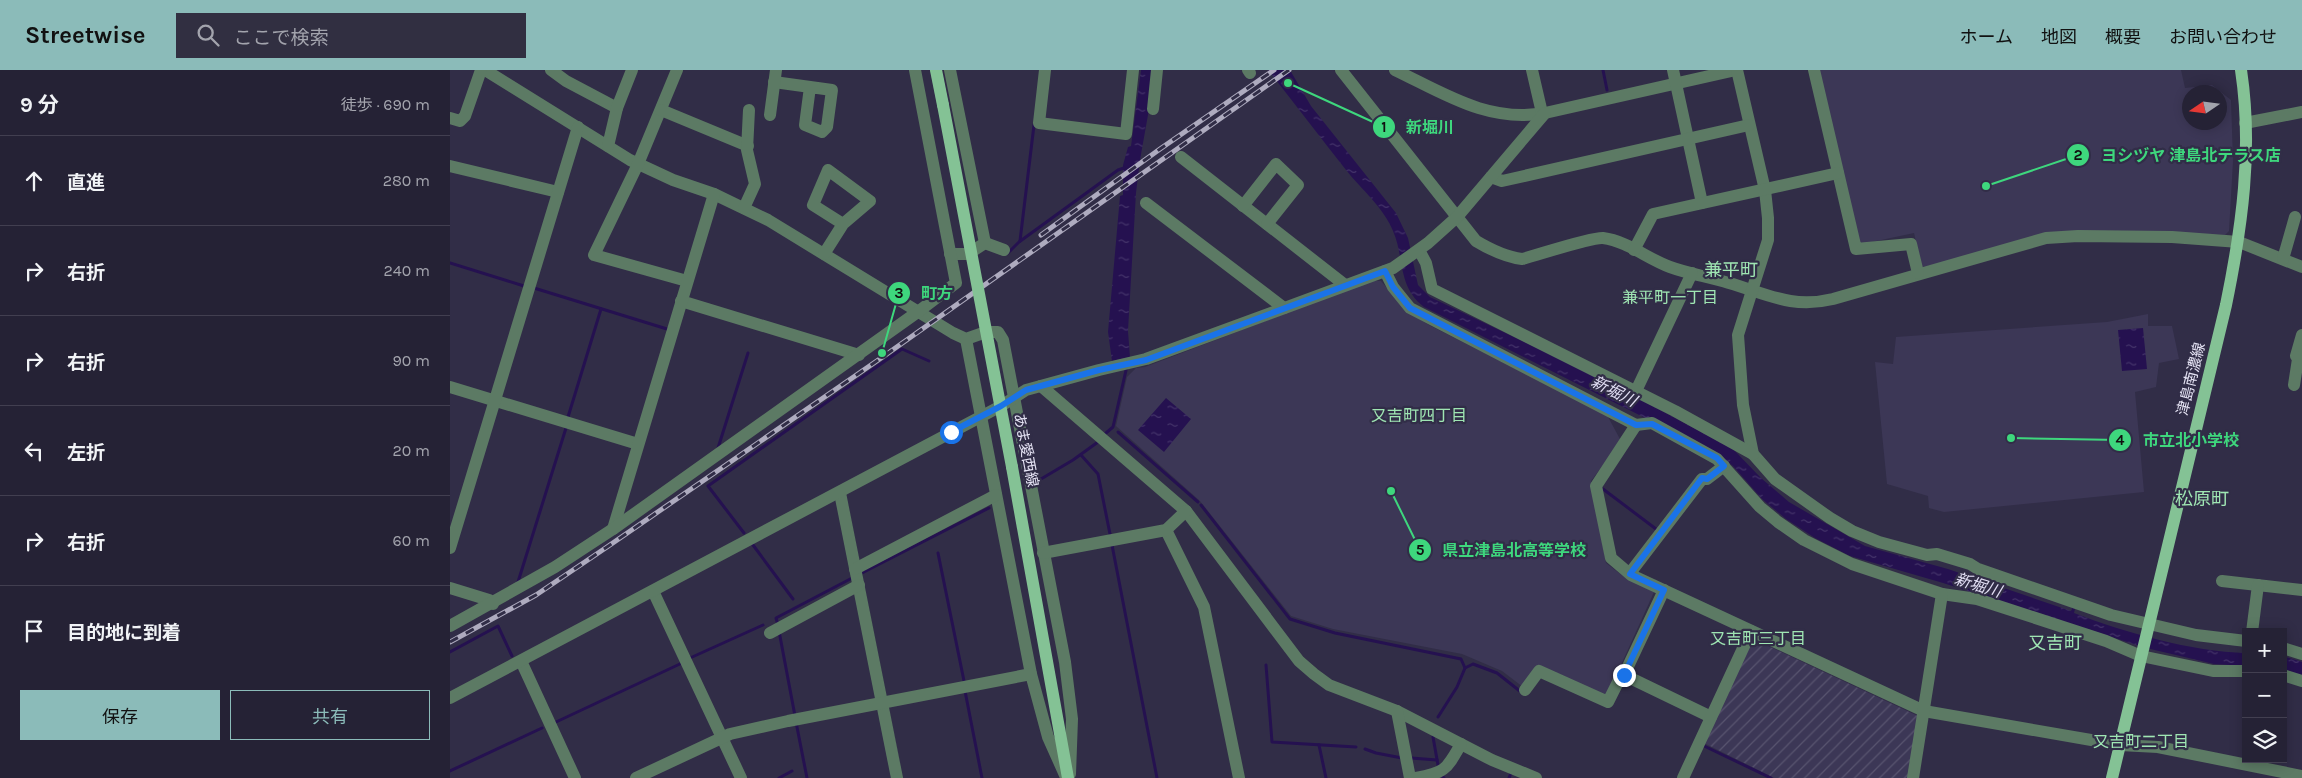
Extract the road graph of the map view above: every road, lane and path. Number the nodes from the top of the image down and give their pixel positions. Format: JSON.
{"nodes":[{"id":1,"x":481,"y":70,"type":"edge"},
{"id":2,"x":486,"y":70,"type":"edge"},
{"id":3,"x":632,"y":70,"type":"edge"},
{"id":4,"x":677,"y":70,"type":"edge"},
{"id":5,"x":915,"y":70,"type":"edge"},
{"id":6,"x":936,"y":70,"type":"edge"},
{"id":7,"x":950,"y":70,"type":"edge"},
{"id":8,"x":1045,"y":70,"type":"edge"},
{"id":9,"x":1134,"y":70,"type":"edge"},
{"id":10,"x":1157,"y":70,"type":"edge"},
{"id":11,"x":1395,"y":70,"type":"edge"},
{"id":12,"x":1532,"y":70,"type":"edge"},
{"id":13,"x":1672,"y":70,"type":"edge"},
{"id":14,"x":1736,"y":70,"type":"edge"},
{"id":15,"x":1814,"y":70,"type":"edge"},
{"id":16,"x":2242,"y":70,"type":"edge"},
{"id":17,"x":1344,"y":71,"type":"edge"},
{"id":18,"x":556,"y":72,"type":"edge"},
{"id":19,"x":775,"y":76,"type":"edge"},
{"id":20,"x":1676,"y":84,"type":"junction"},
{"id":21,"x":810,"y":87,"type":"dead end"},
{"id":22,"x":617,"y":108,"type":"junction"},
{"id":23,"x":1153,"y":109,"type":"dead end"},
{"id":24,"x":661,"y":110,"type":"junction"},
{"id":25,"x":749,"y":110,"type":"dead end"},
{"id":26,"x":2302,"y":112,"type":"edge"},
{"id":27,"x":1543,"y":113,"type":"junction"},
{"id":28,"x":770,"y":115,"type":"dead end"},
{"id":29,"x":450,"y":118,"type":"edge"},
{"id":30,"x":2245,"y":123,"type":"junction"},
{"id":31,"x":1749,"y":125,"type":"junction"},
{"id":32,"x":578,"y":127,"type":"junction"},
{"id":33,"x":1688,"y":138,"type":"junction"},
{"id":34,"x":608,"y":146,"type":"junction"},
{"id":35,"x":748,"y":146,"type":"junction"},
{"id":36,"x":1181,"y":158,"type":"dead end"},
{"id":37,"x":638,"y":164,"type":"junction"},
{"id":38,"x":450,"y":166,"type":"edge"},
{"id":39,"x":1838,"y":173,"type":"junction"},
{"id":40,"x":971,"y":175,"type":"junction"},
{"id":41,"x":1491,"y":177,"type":"junction"},
{"id":42,"x":936,"y":183,"type":"junction"},
{"id":43,"x":1765,"y":190,"type":"junction"},
{"id":44,"x":558,"y":192,"type":"junction"},
{"id":45,"x":714,"y":194,"type":"junction"},
{"id":46,"x":1146,"y":203,"type":"dead end"},
{"id":47,"x":1702,"y":203,"type":"junction"},
{"id":48,"x":1243,"y":206,"type":"junction"},
{"id":49,"x":744,"y":208,"type":"junction"},
{"id":50,"x":1457,"y":217,"type":"junction"},
{"id":51,"x":2295,"y":217,"type":"dead end"},
{"id":52,"x":843,"y":224,"type":"junction"},
{"id":53,"x":1267,"y":224,"type":"junction"},
{"id":54,"x":2239,"y":242,"type":"junction"},
{"id":55,"x":985,"y":243,"type":"junction"},
{"id":56,"x":1004,"y":250,"type":"dead end"},
{"id":57,"x":1634,"y":250,"type":"junction"},
{"id":58,"x":1416,"y":252,"type":"junction"},
{"id":59,"x":824,"y":254,"type":"junction"},
{"id":60,"x":950,"y":254,"type":"junction"},
{"id":61,"x":2284,"y":259,"type":"junction"},
{"id":62,"x":2302,"y":267,"type":"edge"},
{"id":63,"x":1389,"y":269,"type":"junction"},
{"id":64,"x":1692,"y":273,"type":"junction"},
{"id":65,"x":1918,"y":273,"type":"junction"},
{"id":66,"x":688,"y":282,"type":"junction"},
{"id":67,"x":1345,"y":285,"type":"junction"},
{"id":68,"x":1752,"y":291,"type":"junction"},
{"id":69,"x":681,"y":301,"type":"junction"},
{"id":70,"x":1284,"y":308,"type":"junction"},
{"id":71,"x":919,"y":312,"type":"junction"},
{"id":72,"x":2302,"y":335,"type":"edge"},
{"id":73,"x":966,"y":339,"type":"junction"},
{"id":74,"x":859,"y":354,"type":"junction"},
{"id":75,"x":2294,"y":385,"type":"dead end"},
{"id":76,"x":1041,"y":386,"type":"junction"},
{"id":77,"x":450,"y":387,"type":"edge"},
{"id":78,"x":1636,"y":391,"type":"junction"},
{"id":79,"x":1014,"y":398,"type":"junction"},
{"id":80,"x":495,"y":401,"type":"junction"},
{"id":81,"x":982,"y":415,"type":"junction"},
{"id":82,"x":1636,"y":425,"type":"junction"},
{"id":83,"x":638,"y":444,"type":"junction"},
{"id":84,"x":1753,"y":454,"type":"junction"},
{"id":85,"x":1724,"y":466,"type":"junction"},
{"id":86,"x":840,"y":493,"type":"junction"},
{"id":87,"x":996,"y":495,"type":"junction"},
{"id":88,"x":1186,"y":511,"type":"junction"},
{"id":89,"x":613,"y":528,"type":"junction"},
{"id":90,"x":1166,"y":530,"type":"junction"},
{"id":91,"x":450,"y":548,"type":"edge"},
{"id":92,"x":1043,"y":553,"type":"junction"},
{"id":93,"x":1630,"y":574,"type":"junction"},
{"id":94,"x":857,"y":577,"type":"junction"},
{"id":95,"x":2222,"y":581,"type":"dead end"},
{"id":96,"x":2258,"y":585,"type":"junction"},
{"id":97,"x":450,"y":588,"type":"edge"},
{"id":98,"x":1664,"y":590,"type":"junction"},
{"id":99,"x":2302,"y":590,"type":"edge"},
{"id":100,"x":653,"y":591,"type":"junction"},
{"id":101,"x":1942,"y":594,"type":"junction"},
{"id":102,"x":493,"y":604,"type":"junction"},
{"id":103,"x":450,"y":626,"type":"edge"},
{"id":104,"x":2148,"y":627,"type":"junction"},
{"id":105,"x":2253,"y":628,"type":"edge"},
{"id":106,"x":776,"y":630,"type":"dead end"},
{"id":107,"x":1751,"y":631,"type":"junction"},
{"id":108,"x":2242,"y":641,"type":"edge"},
{"id":109,"x":2287,"y":649,"type":"edge"},
{"id":110,"x":2142,"y":653,"type":"junction"},
{"id":111,"x":2302,"y":654,"type":"edge"},
{"id":112,"x":521,"y":661,"type":"junction"},
{"id":113,"x":2242,"y":671,"type":"edge"},
{"id":114,"x":1030,"y":674,"type":"junction"},
{"id":115,"x":1624,"y":675,"type":"junction"},
{"id":116,"x":2287,"y":676,"type":"edge"},
{"id":117,"x":2302,"y":681,"type":"edge"},
{"id":118,"x":1525,"y":690,"type":"dead end"},
{"id":119,"x":450,"y":698,"type":"edge"},
{"id":120,"x":882,"y":702,"type":"junction"},
{"id":121,"x":1397,"y":711,"type":"junction"},
{"id":122,"x":1924,"y":711,"type":"junction"},
{"id":123,"x":1711,"y":717,"type":"junction"},
{"id":124,"x":722,"y":737,"type":"junction"},
{"id":125,"x":1461,"y":744,"type":"junction"},
{"id":126,"x":2120,"y":745,"type":"junction"},
{"id":127,"x":2302,"y":776,"type":"edge"},
{"id":128,"x":1532,"y":777,"type":"edge"},
{"id":129,"x":575,"y":778,"type":"edge"},
{"id":130,"x":636,"y":778,"type":"edge"},
{"id":131,"x":741,"y":778,"type":"edge"},
{"id":132,"x":897,"y":778,"type":"edge"},
{"id":133,"x":1068,"y":778,"type":"edge"},
{"id":134,"x":1239,"y":778,"type":"edge"},
{"id":135,"x":1410,"y":778,"type":"edge"},
{"id":136,"x":1416,"y":778,"type":"edge"},
{"id":137,"x":1683,"y":778,"type":"edge"},
{"id":138,"x":1913,"y":778,"type":"edge"},
{"id":139,"x":2112,"y":778,"type":"edge"}],
"edges":[{"from":1,"to":29,"type":"street"},
{"from":2,"to":32,"type":"street"},
{"from":3,"to":22,"type":"street"},
{"from":4,"to":24,"type":"street"},
{"from":5,"to":42,"type":"street"},
{"from":6,"to":133,"type":"main road","name":"あま愛西線","bridge":true},
{"from":7,"to":40,"type":"street"},
{"from":8,"to":9,"type":"street"},
{"from":10,"to":23,"type":"street"},
{"from":11,"to":27,"type":"street"},
{"from":12,"to":27,"type":"street"},
{"from":13,"to":20,"type":"street"},
{"from":14,"to":20,"type":"street"},
{"from":14,"to":31,"type":"street"},
{"from":15,"to":39,"type":"street"},
{"from":16,"to":30,"type":"main road","name":"津島南濃線"},
{"from":17,"to":50,"type":"street"},
{"from":18,"to":22,"type":"street"},
{"from":19,"to":21,"type":"street"},
{"from":19,"to":28,"type":"street"},
{"from":20,"to":27,"type":"street"},
{"from":20,"to":33,"type":"street"},
{"from":22,"to":34,"type":"street"},
{"from":24,"to":35,"type":"street"},
{"from":24,"to":37,"type":"street"},
{"from":25,"to":35,"type":"street"},
{"from":26,"to":30,"type":"street"},
{"from":27,"to":41,"type":"street"},
{"from":30,"to":54,"type":"main road","name":"津島南濃線"},
{"from":31,"to":33,"type":"street"},
{"from":31,"to":43,"type":"street"},
{"from":32,"to":34,"type":"street"},
{"from":32,"to":44,"type":"street"},
{"from":33,"to":41,"type":"street"},
{"from":33,"to":47,"type":"street"},
{"from":34,"to":37,"type":"street"},
{"from":35,"to":49,"type":"street"},
{"from":36,"to":48,"type":"street"},
{"from":37,"to":45,"type":"street"},
{"from":37,"to":66,"type":"street"},
{"from":38,"to":44,"type":"street"},
{"from":39,"to":43,"type":"street"},
{"from":39,"to":65,"type":"street"},
{"from":40,"to":42,"type":"street"},
{"from":40,"to":55,"type":"street"},
{"from":41,"to":50,"type":"street"},
{"from":42,"to":60,"type":"street"},
{"from":43,"to":47,"type":"street"},
{"from":43,"to":68,"type":"street"},
{"from":44,"to":80,"type":"street"},
{"from":45,"to":49,"type":"street"},
{"from":45,"to":66,"type":"street"},
{"from":46,"to":70,"type":"street"},
{"from":47,"to":57,"type":"street"},
{"from":48,"to":53,"type":"street"},
{"from":48,"to":53,"type":"street"},
{"from":49,"to":59,"type":"street"},
{"from":50,"to":57,"type":"street"},
{"from":50,"to":58,"type":"street"},
{"from":51,"to":61,"type":"street"},
{"from":52,"to":52,"type":"street"},
{"from":52,"to":59,"type":"street"},
{"from":53,"to":67,"type":"street"},
{"from":54,"to":61,"type":"street"},
{"from":54,"to":65,"type":"street"},
{"from":54,"to":104,"type":"main road","name":"津島南濃線"},
{"from":55,"to":56,"type":"street"},
{"from":55,"to":60,"type":"street"},
{"from":57,"to":64,"type":"street"},
{"from":58,"to":63,"type":"street"},
{"from":58,"to":78,"type":"street"},
{"from":59,"to":71,"type":"street"},
{"from":60,"to":71,"type":"street"},
{"from":61,"to":62,"type":"street"},
{"from":63,"to":67,"type":"street"},
{"from":63,"to":82,"type":"street"},
{"from":64,"to":68,"type":"street"},
{"from":64,"to":78,"type":"street"},
{"from":65,"to":68,"type":"street"},
{"from":66,"to":69,"type":"street"},
{"from":67,"to":70,"type":"street"},
{"from":68,"to":84,"type":"street"},
{"from":69,"to":74,"type":"street"},
{"from":69,"to":83,"type":"street"},
{"from":70,"to":76,"type":"street"},
{"from":71,"to":73,"type":"street"},
{"from":71,"to":74,"type":"street"},
{"from":72,"to":75,"type":"street"},
{"from":73,"to":79,"type":"street"},
{"from":73,"to":81,"type":"street"},
{"from":74,"to":89,"type":"street"},
{"from":76,"to":79,"type":"street"},
{"from":76,"to":88,"type":"street"},
{"from":77,"to":80,"type":"street"},
{"from":78,"to":84,"type":"street"},
{"from":79,"to":81,"type":"street"},
{"from":79,"to":92,"type":"street"},
{"from":80,"to":83,"type":"street"},
{"from":80,"to":91,"type":"street"},
{"from":81,"to":86,"type":"street"},
{"from":81,"to":87,"type":"street"},
{"from":82,"to":85,"type":"street"},
{"from":82,"to":93,"type":"street"},
{"from":83,"to":89,"type":"street"},
{"from":84,"to":104,"type":"street"},
{"from":85,"to":93,"type":"street"},
{"from":85,"to":101,"type":"street"},
{"from":86,"to":94,"type":"street"},
{"from":86,"to":100,"type":"street"},
{"from":87,"to":94,"type":"street"},
{"from":87,"to":114,"type":"street"},
{"from":88,"to":90,"type":"street"},
{"from":88,"to":121,"type":"street"},
{"from":89,"to":102,"type":"street"},
{"from":90,"to":92,"type":"street"},
{"from":90,"to":134,"type":"street"},
{"from":92,"to":133,"type":"street"},
{"from":93,"to":98,"type":"street"},
{"from":94,"to":106,"type":"street"},
{"from":94,"to":120,"type":"street"},
{"from":95,"to":96,"type":"street"},
{"from":96,"to":99,"type":"street"},
{"from":96,"to":105,"type":"street"},
{"from":97,"to":102,"type":"street"},
{"from":98,"to":107,"type":"street"},
{"from":98,"to":115,"type":"street"},
{"from":100,"to":112,"type":"street"},
{"from":100,"to":124,"type":"street"},
{"from":101,"to":110,"type":"street"},
{"from":101,"to":122,"type":"street"},
{"from":102,"to":103,"type":"street"},
{"from":104,"to":108,"type":"street"},
{"from":104,"to":110,"type":"main road","name":"津島南濃線"},
{"from":107,"to":122,"type":"street"},
{"from":107,"to":123,"type":"street"},
{"from":109,"to":111,"type":"street"},
{"from":110,"to":113,"type":"street"},
{"from":110,"to":126,"type":"main road","name":"津島南濃線"},
{"from":112,"to":119,"type":"street"},
{"from":112,"to":129,"type":"street"},
{"from":114,"to":120,"type":"street"},
{"from":114,"to":133,"type":"street"},
{"from":115,"to":118,"type":"street"},
{"from":115,"to":123,"type":"street"},
{"from":116,"to":117,"type":"street"},
{"from":120,"to":124,"type":"street"},
{"from":120,"to":132,"type":"street"},
{"from":121,"to":125,"type":"street"},
{"from":121,"to":135,"type":"street"},
{"from":122,"to":126,"type":"street"},
{"from":122,"to":138,"type":"street"},
{"from":123,"to":137,"type":"street"},
{"from":124,"to":130,"type":"street"},
{"from":124,"to":131,"type":"street"},
{"from":125,"to":128,"type":"street"},
{"from":125,"to":136,"type":"street"},
{"from":126,"to":127,"type":"street"},
{"from":126,"to":139,"type":"main road","name":"津島南濃線"}]}
